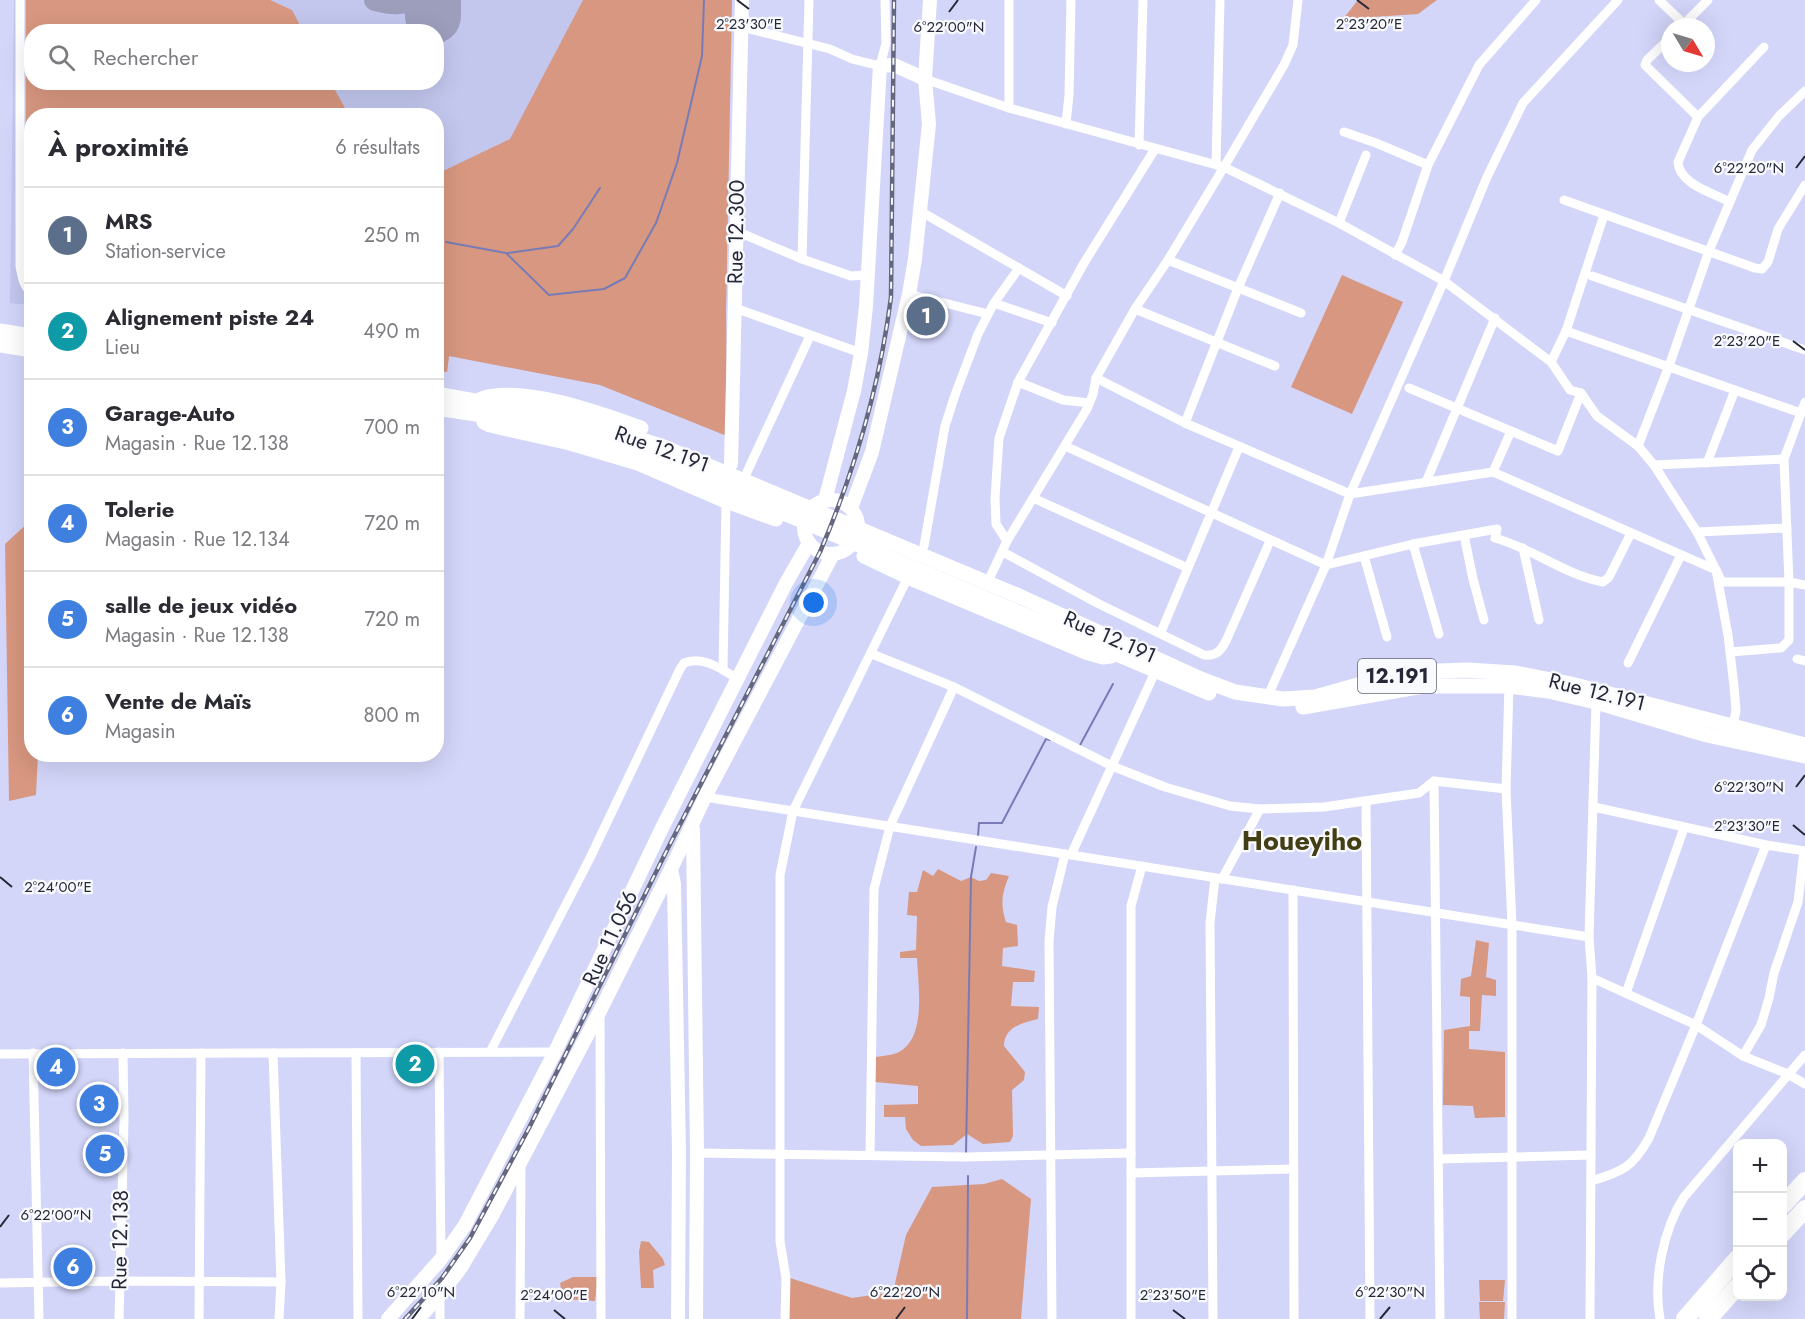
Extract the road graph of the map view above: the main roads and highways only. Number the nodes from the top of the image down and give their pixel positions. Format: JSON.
{"nodes":[{"id":1,"x":741,"y":0,"type":"edge"},
{"id":2,"x":930,"y":0,"type":"edge"},
{"id":3,"x":925,"y":79,"type":"junction"},
{"id":4,"x":0,"y":331,"type":"edge"},
{"id":5,"x":24,"y":335,"type":"edge"},
{"id":6,"x":0,"y":345,"type":"edge"},
{"id":7,"x":24,"y":349,"type":"edge"},
{"id":8,"x":444,"y":397,"type":"edge"},
{"id":9,"x":444,"y":408,"type":"edge"},
{"id":10,"x":472,"y":408,"type":"junction"},
{"id":11,"x":731,"y":464,"type":"junction"},
{"id":12,"x":819,"y":503,"type":"junction"},
{"id":13,"x":854,"y":514,"type":"junction"},
{"id":14,"x":807,"y":536,"type":"junction"},
{"id":15,"x":840,"y":551,"type":"junction"},
{"id":16,"x":1126,"y":650,"type":"junction"},
{"id":17,"x":1805,"y":745,"type":"edge"},
{"id":18,"x":1805,"y":756,"type":"edge"},
{"id":19,"x":693,"y":825,"type":"junction"},
{"id":20,"x":671,"y":869,"type":"junction"},
{"id":21,"x":1805,"y":1180,"type":"edge"},
{"id":22,"x":1787,"y":1200,"type":"edge"},
{"id":23,"x":1805,"y":1209,"type":"edge"},
{"id":24,"x":1787,"y":1229,"type":"edge"},
{"id":25,"x":1733,"y":1263,"type":"edge"},
{"id":26,"x":1733,"y":1291,"type":"edge"},
{"id":27,"x":388,"y":1319,"type":"edge"},
{"id":28,"x":418,"y":1319,"type":"edge"},
{"id":29,"x":678,"y":1319,"type":"edge"},
{"id":30,"x":696,"y":1319,"type":"edge"},
{"id":31,"x":1685,"y":1319,"type":"edge"},
{"id":32,"x":1708,"y":1319,"type":"edge"}],
"edges":[{"from":1,"to":11,"type":"main road","name":"Rue 12.300"},
{"from":2,"to":3,"type":"main road"},
{"from":3,"to":12,"type":"main road"},
{"from":3,"to":13,"type":"main road"},
{"from":4,"to":5,"type":"main road"},
{"from":6,"to":7,"type":"main road"},
{"from":8,"to":10,"type":"main road","name":"Rue 12.191"},
{"from":9,"to":10,"type":"main road","name":"Rue 12.191"},
{"from":10,"to":11,"type":"main road"},
{"from":10,"to":14,"type":"main road"},
{"from":10,"to":16,"type":"main road","name":"Rue 12.191","number":"12.191"},
{"from":11,"to":12,"type":"main road"},
{"from":12,"to":13,"type":"main road"},
{"from":12,"to":14,"type":"main road"},
{"from":13,"to":15,"type":"main road"},
{"from":13,"to":16,"type":"main road"},
{"from":14,"to":15,"type":"main road"},
{"from":14,"to":27,"type":"main road","name":"Rue 11.056"},
{"from":15,"to":16,"type":"main road"},
{"from":15,"to":19,"type":"main road"},
{"from":16,"to":17,"type":"main road","name":"Rue 12.191","number":"12.191"},
{"from":16,"to":18,"type":"main road","name":"Rue 12.191"},
{"from":19,"to":20,"type":"main road"},
{"from":19,"to":30,"type":"main road"},
{"from":20,"to":28,"type":"main road"},
{"from":20,"to":29,"type":"main road"},
{"from":21,"to":22,"type":"highway"},
{"from":23,"to":24,"type":"highway"},
{"from":25,"to":31,"type":"highway"},
{"from":26,"to":32,"type":"highway"}]}
